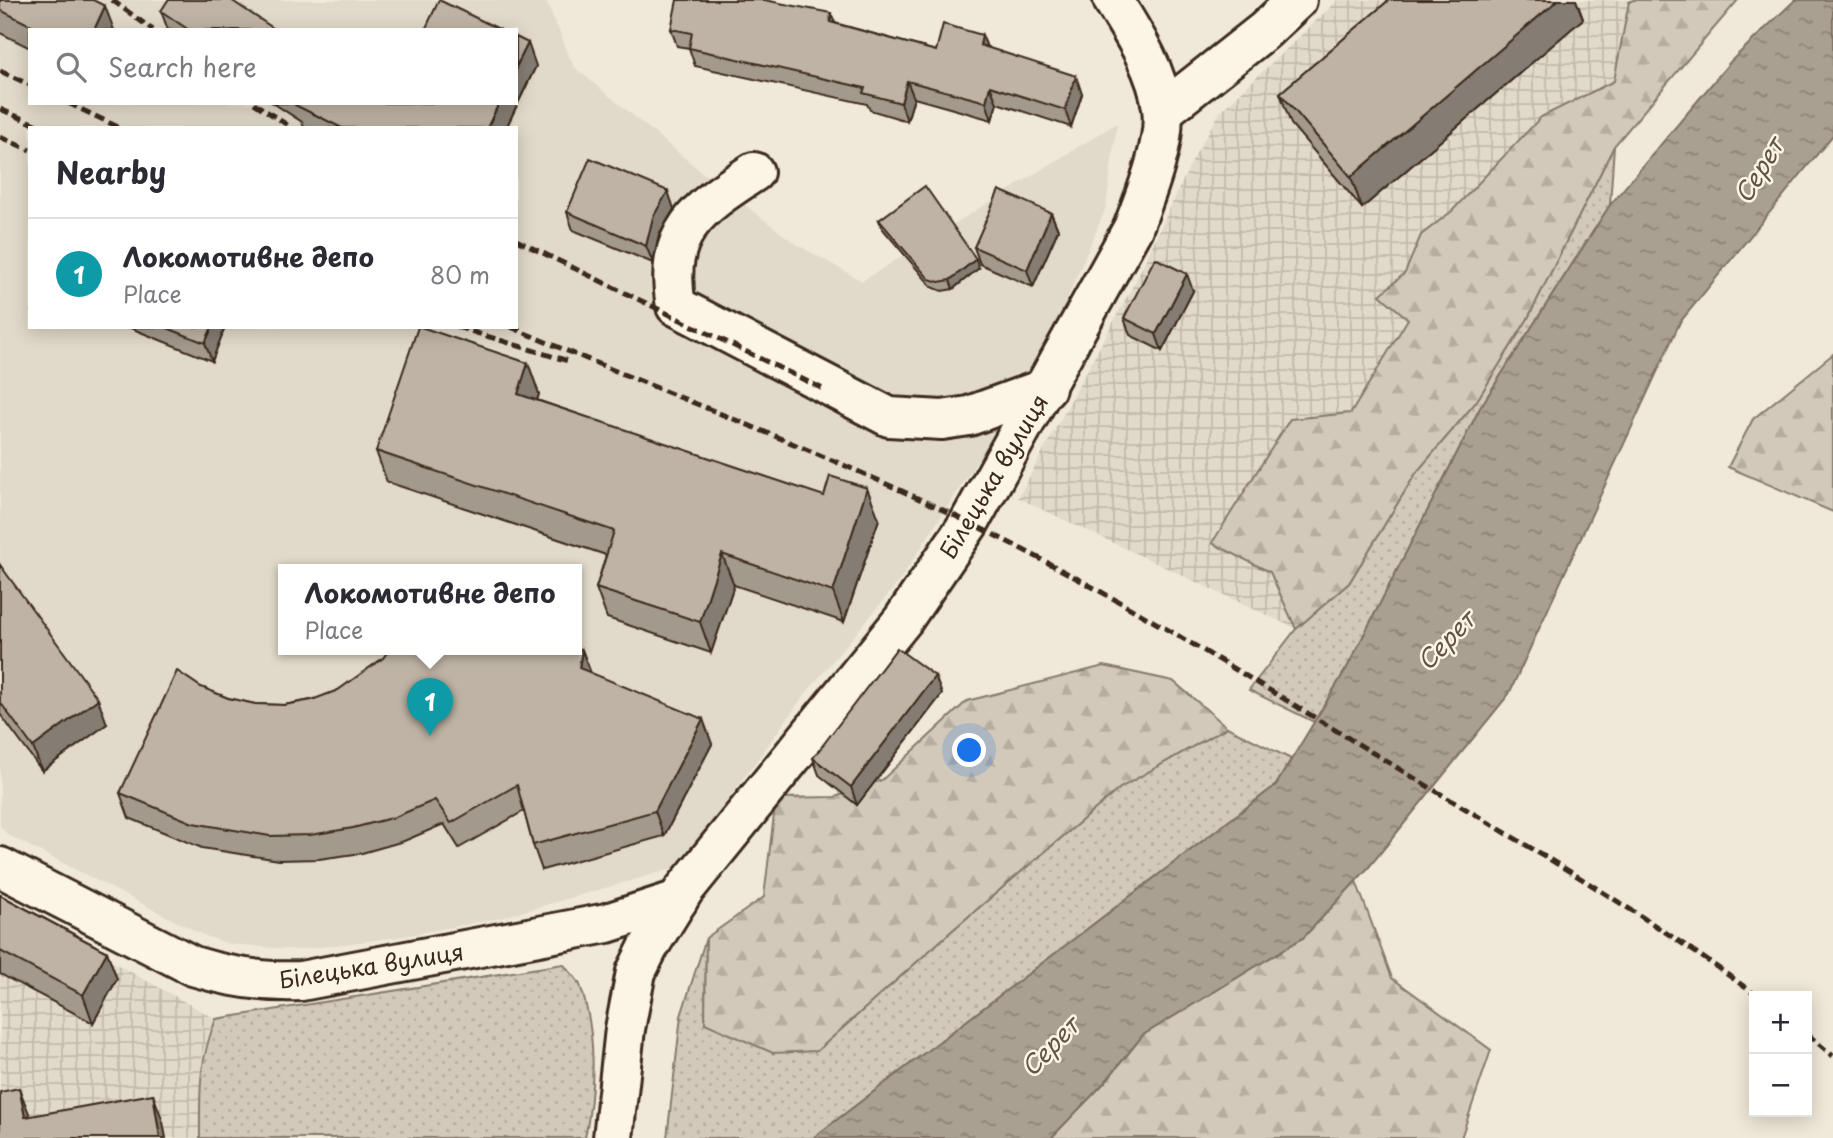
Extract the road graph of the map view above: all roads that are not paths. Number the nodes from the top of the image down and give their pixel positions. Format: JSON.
{"nodes":[{"id":1,"x":1113,"y":0,"type":"edge"},
{"id":2,"x":1297,"y":0,"type":"edge"},
{"id":3,"x":1163,"y":111,"type":"junction"},
{"id":4,"x":754,"y":172,"type":"dead end"},
{"id":5,"x":1046,"y":388,"type":"junction"},
{"id":6,"x":0,"y":867,"type":"edge"},
{"id":7,"x":678,"y":900,"type":"junction"},
{"id":8,"x":613,"y":1138,"type":"edge"}],
"edges":[{"from":1,"to":3,"type":"street","name":"Білецька вулиця"},
{"from":2,"to":3,"type":"street"},
{"from":3,"to":5,"type":"street","name":"Білецька вулиця"},
{"from":4,"to":5,"type":"street"},
{"from":5,"to":7,"type":"street","name":"Білецька вулиця"},
{"from":6,"to":7,"type":"street","name":"Білецька вулиця"},
{"from":7,"to":8,"type":"street","name":"Білецька вулиця"}]}
